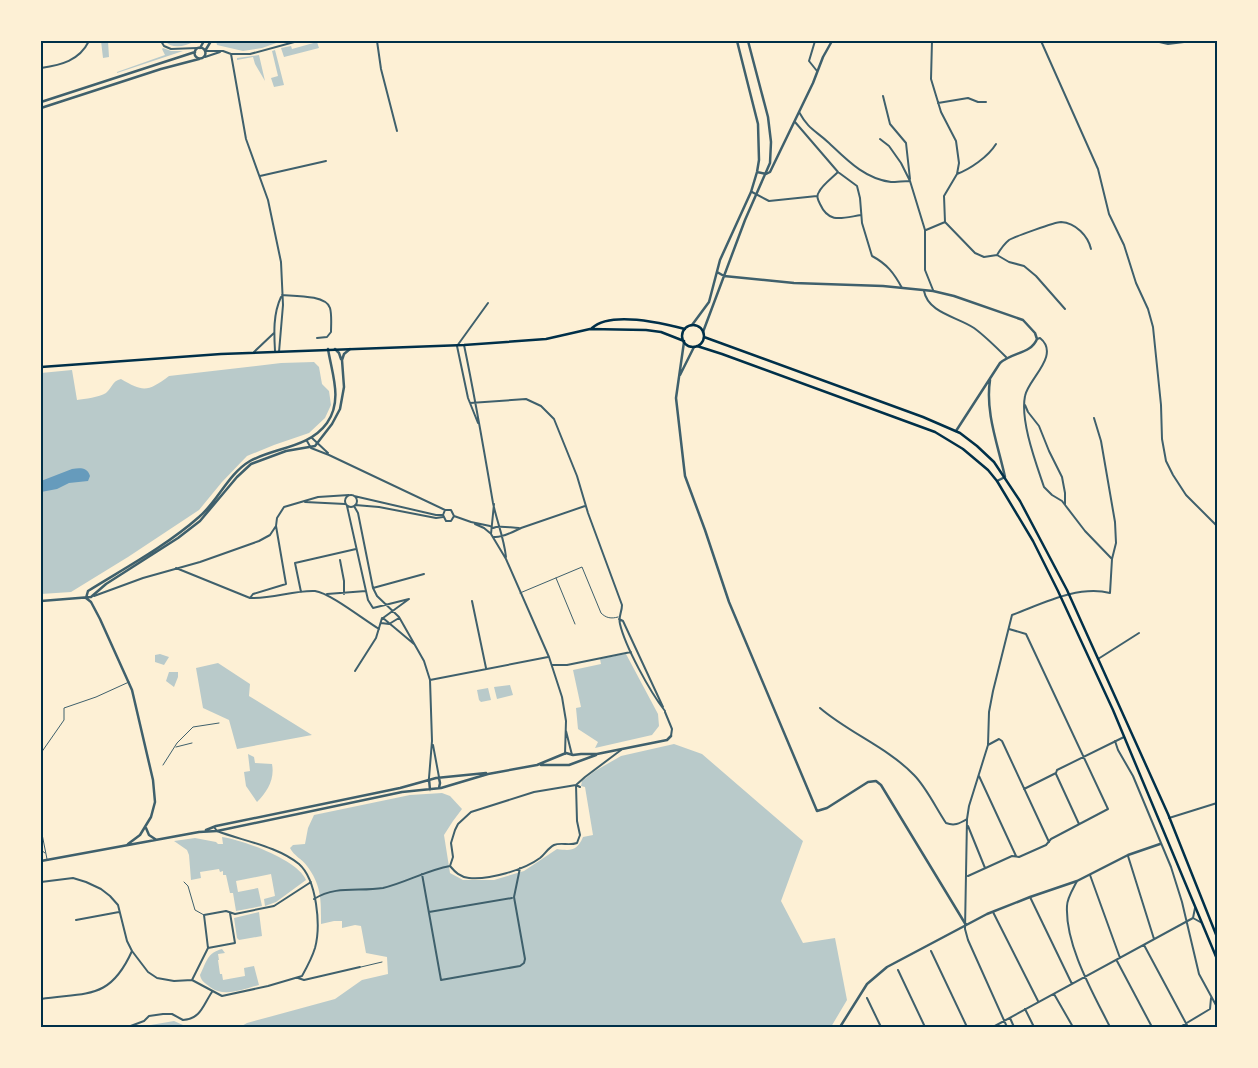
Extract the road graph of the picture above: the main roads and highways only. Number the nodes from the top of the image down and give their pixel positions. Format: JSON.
{"nodes":[{"id":1,"x":590,"y":329,"type":"junction"},
{"id":2,"x":686,"y":329,"type":"junction"},
{"id":3,"x":704,"y":336,"type":"junction"},
{"id":4,"x":684,"y":341,"type":"junction"},
{"id":5,"x":695,"y":347,"type":"junction"},
{"id":6,"x":41,"y":367,"type":"edge"},
{"id":7,"x":1217,"y":937,"type":"edge"},
{"id":8,"x":1217,"y":959,"type":"edge"}],
"edges":[{"from":1,"to":2,"type":"main road"},
{"from":1,"to":4,"type":"main road"},
{"from":1,"to":6,"type":"main road"},
{"from":2,"to":3,"type":"main road"},
{"from":2,"to":4,"type":"main road"},
{"from":3,"to":5,"type":"main road"},
{"from":3,"to":7,"type":"main road"},
{"from":4,"to":5,"type":"main road"},
{"from":5,"to":8,"type":"main road"}]}
